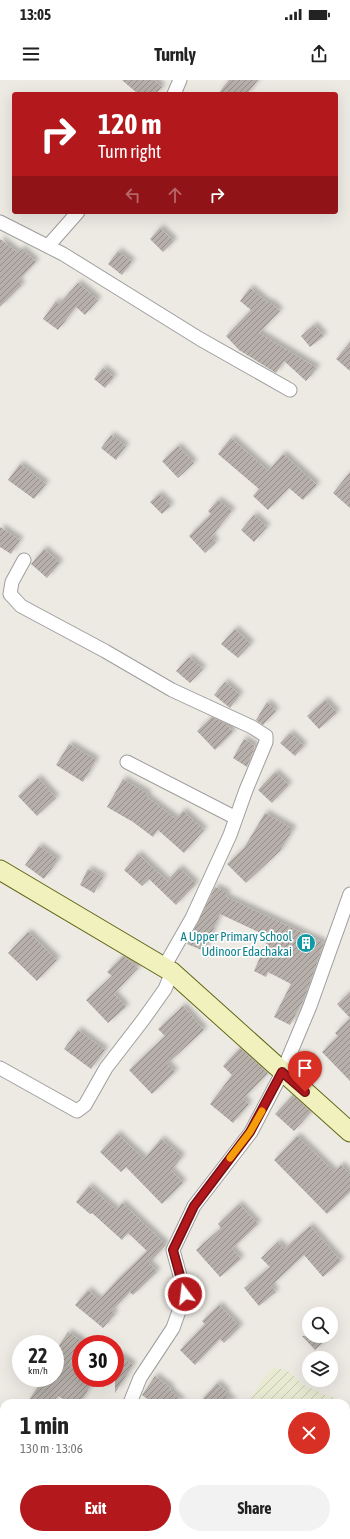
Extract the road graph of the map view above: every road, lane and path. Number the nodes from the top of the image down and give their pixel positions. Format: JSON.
{"nodes":[{"id":1,"x":180,"y":80,"type":"edge"},
{"id":2,"x":175,"y":92,"type":"edge"},
{"id":3,"x":76,"y":214,"type":"edge"},
{"id":4,"x":0,"y":222,"type":"edge"},
{"id":5,"x":48,"y":246,"type":"junction"},
{"id":6,"x":290,"y":390,"type":"dead end"},
{"id":7,"x":24,"y":560,"type":"dead end"},
{"id":8,"x":127,"y":762,"type":"dead end"},
{"id":9,"x":236,"y":818,"type":"junction"},
{"id":10,"x":0,"y":870,"type":"edge"},
{"id":11,"x":350,"y":894,"type":"edge"},
{"id":12,"x":168,"y":970,"type":"junction"},
{"id":13,"x":0,"y":1068,"type":"edge"},
{"id":14,"x":282,"y":1072,"type":"junction"},
{"id":15,"x":350,"y":1132,"type":"edge"},
{"id":16,"x":132,"y":1399,"type":"edge"}],
"edges":[{"from":1,"to":2,"type":"street"},
{"from":3,"to":5,"type":"street"},
{"from":4,"to":5,"type":"street"},
{"from":5,"to":6,"type":"street"},
{"from":7,"to":9,"type":"street"},
{"from":8,"to":9,"type":"street"},
{"from":9,"to":12,"type":"street"},
{"from":10,"to":12,"type":"main road"},
{"from":11,"to":14,"type":"street"},
{"from":12,"to":13,"type":"street"},
{"from":12,"to":14,"type":"main road"},
{"from":14,"to":15,"type":"main road"},
{"from":14,"to":16,"type":"street"}]}
